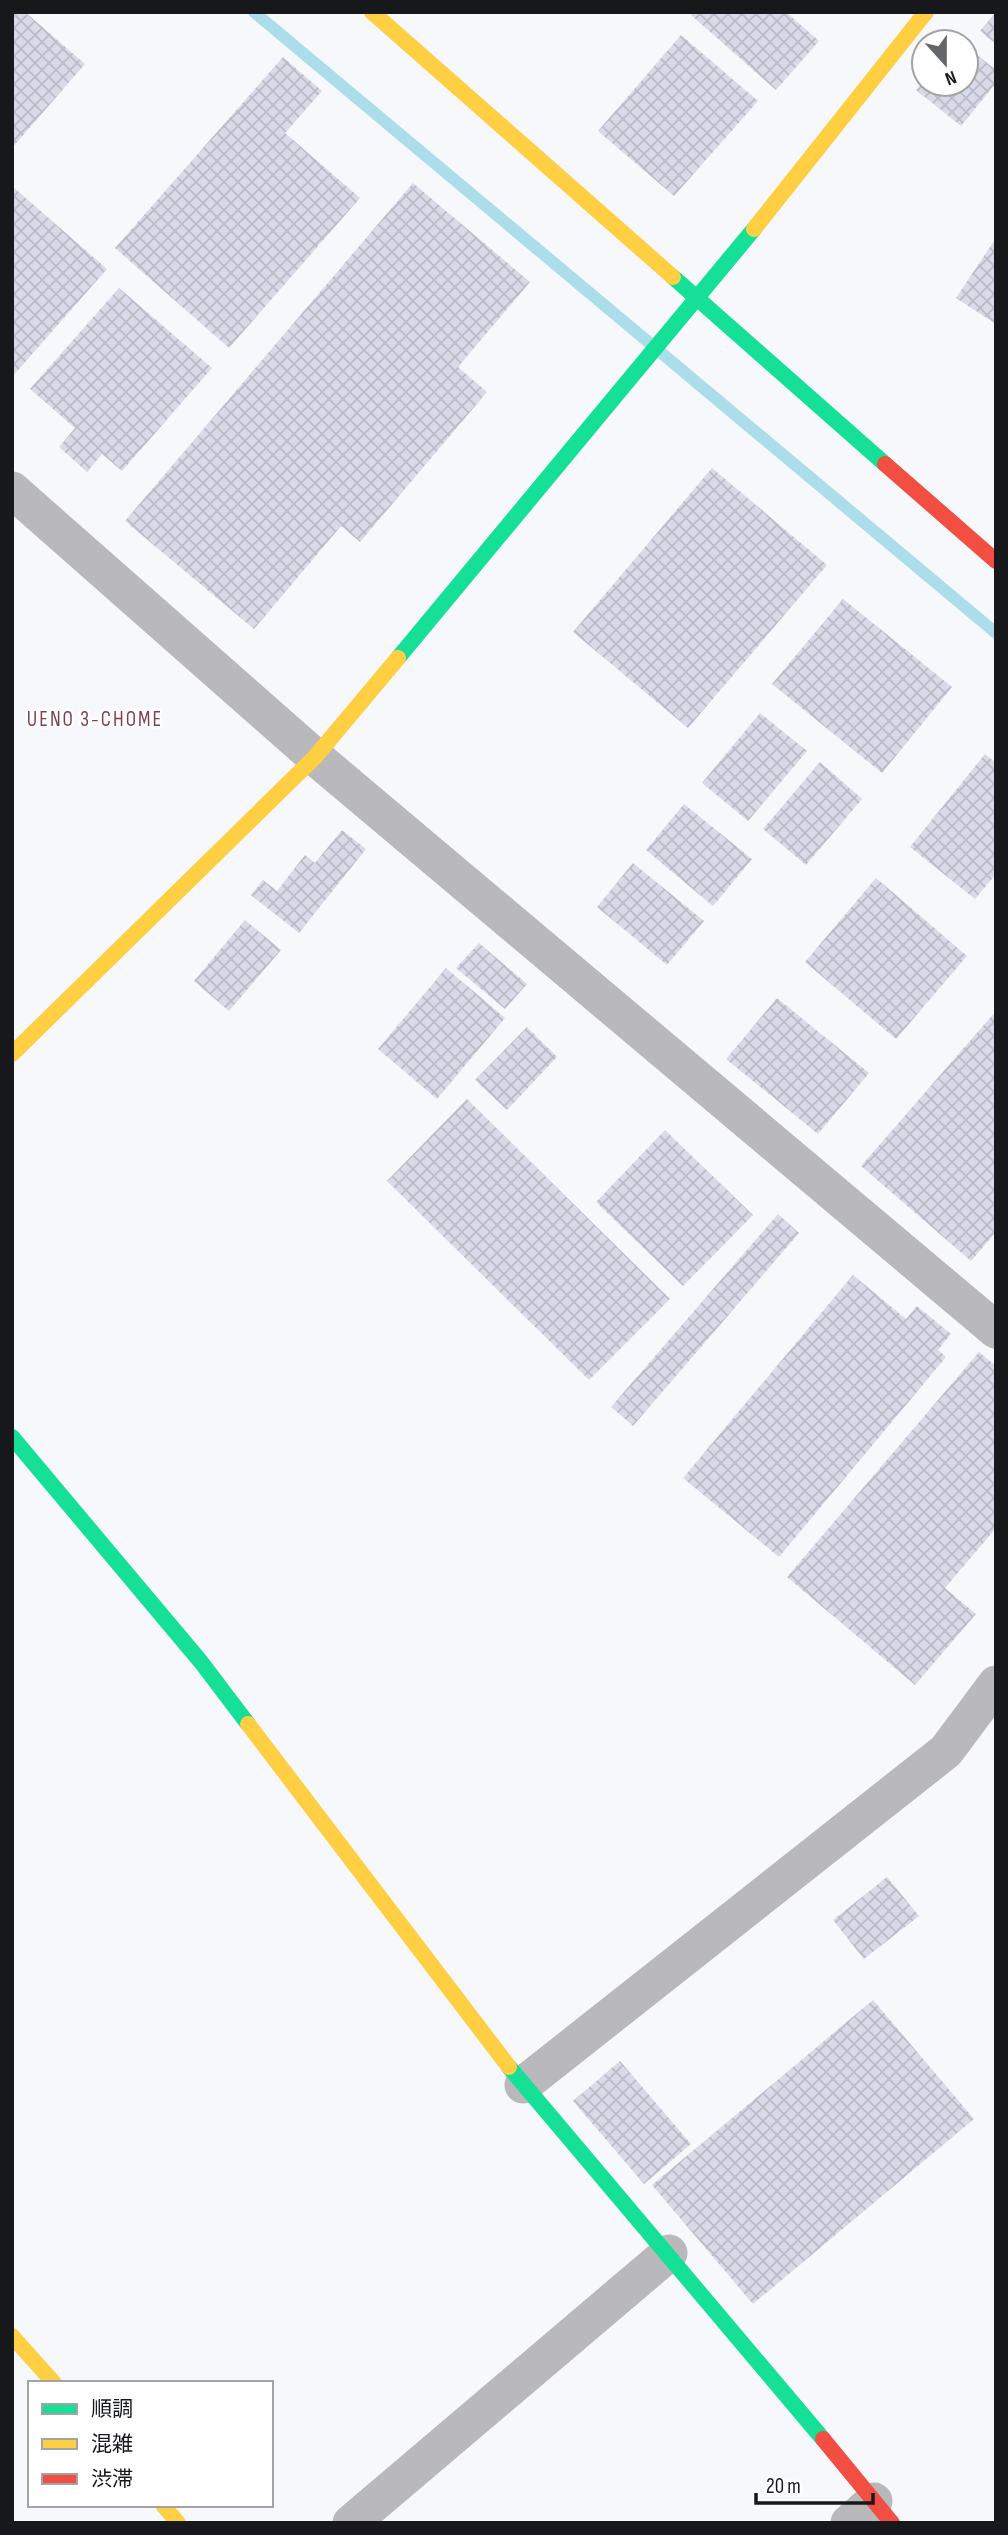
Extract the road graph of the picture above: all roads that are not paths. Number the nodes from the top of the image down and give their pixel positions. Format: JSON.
{"nodes":[{"id":1,"x":372,"y":12,"type":"edge"},
{"id":2,"x":926,"y":12,"type":"edge"},
{"id":3,"x":699,"y":298,"type":"junction"},
{"id":4,"x":12,"y":490,"type":"edge"},
{"id":5,"x":996,"y":561,"type":"edge"},
{"id":6,"x":316,"y":757,"type":"junction"},
{"id":7,"x":12,"y":1054,"type":"edge"},
{"id":8,"x":996,"y":1330,"type":"edge"},
{"id":9,"x":12,"y":1437,"type":"edge"},
{"id":10,"x":996,"y":1684,"type":"edge"},
{"id":11,"x":523,"y":2085,"type":"junction"},
{"id":12,"x":668,"y":2253,"type":"junction"},
{"id":13,"x":12,"y":2336,"type":"edge"},
{"id":14,"x":52,"y":2381,"type":"edge"},
{"id":15,"x":165,"y":2507,"type":"edge"},
{"id":16,"x":872,"y":2516,"type":"edge"},
{"id":17,"x":178,"y":2523,"type":"edge"},
{"id":18,"x":351,"y":2523,"type":"edge"}],
"edges":[{"from":1,"to":3,"type":"street"},
{"from":2,"to":3,"type":"street"},
{"from":3,"to":5,"type":"street"},
{"from":3,"to":6,"type":"street"},
{"from":4,"to":6,"type":"street"},
{"from":6,"to":7,"type":"street"},
{"from":6,"to":8,"type":"street"},
{"from":9,"to":11,"type":"street"},
{"from":10,"to":11,"type":"street"},
{"from":11,"to":12,"type":"street"},
{"from":12,"to":16,"type":"street"},
{"from":12,"to":18,"type":"street"},
{"from":13,"to":14,"type":"street"},
{"from":15,"to":17,"type":"street"}]}
